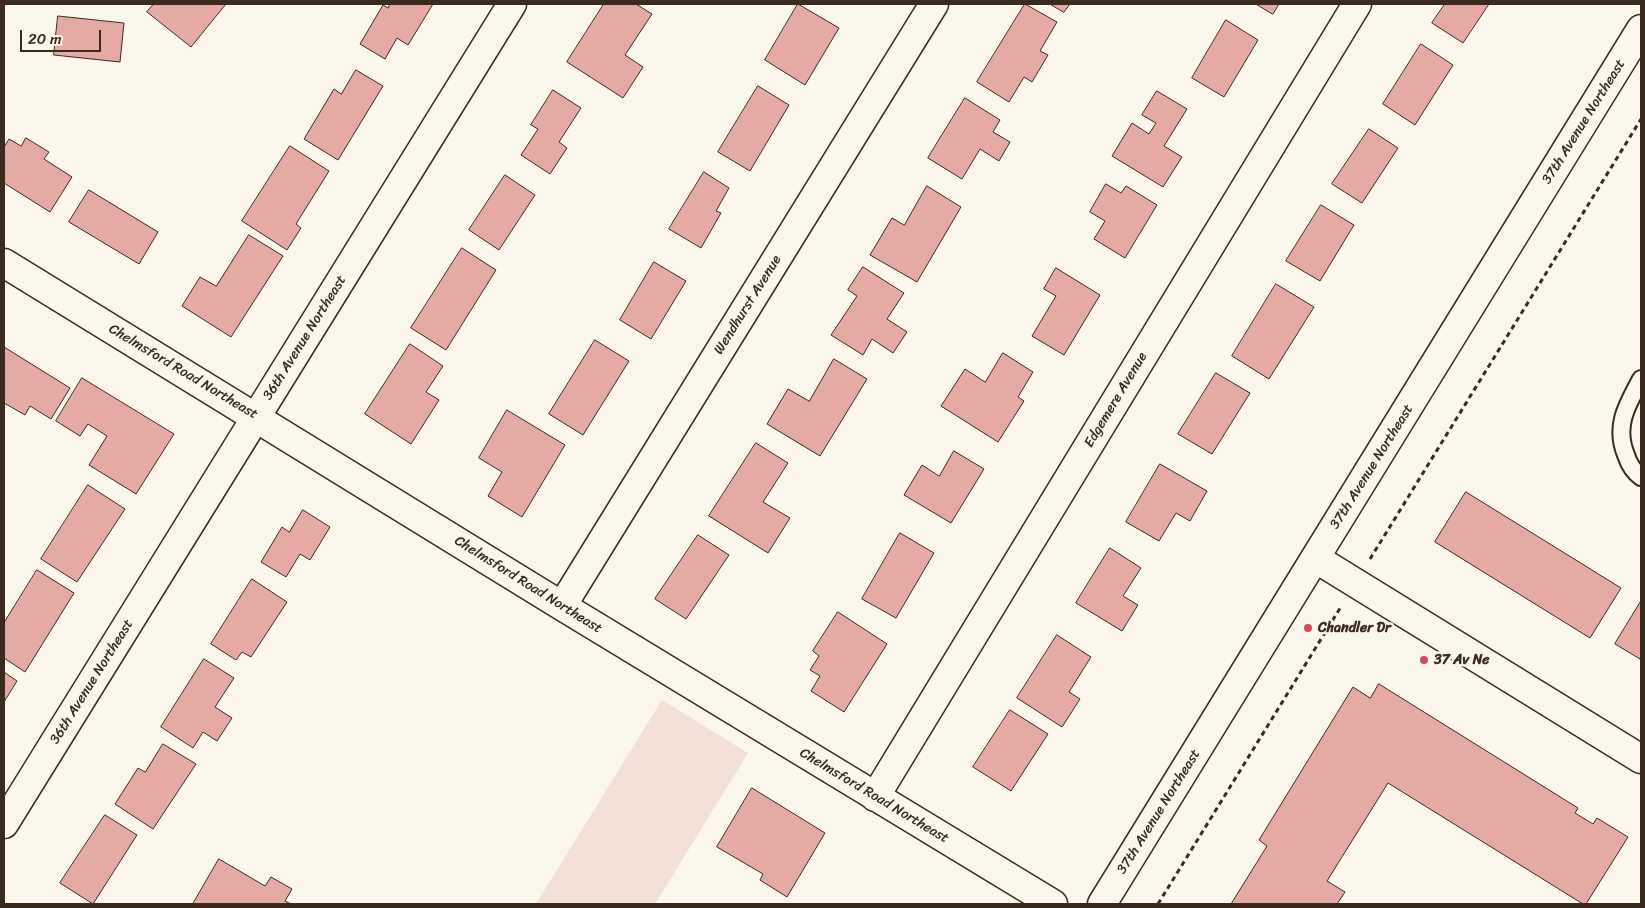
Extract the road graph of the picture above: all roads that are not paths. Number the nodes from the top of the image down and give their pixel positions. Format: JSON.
{"nodes":[{"id":1,"x":512,"y":4,"type":"edge"},
{"id":2,"x":934,"y":4,"type":"edge"},
{"id":3,"x":1357,"y":4,"type":"edge"},
{"id":4,"x":1641,"y":29,"type":"edge"},
{"id":5,"x":4,"y":263,"type":"edge"},
{"id":6,"x":1641,"y":379,"type":"edge"},
{"id":7,"x":256,"y":417,"type":"junction"},
{"id":8,"x":1641,"y":478,"type":"edge"},
{"id":9,"x":1315,"y":558,"type":"junction"},
{"id":10,"x":562,"y":606,"type":"junction"},
{"id":11,"x":1641,"y":759,"type":"edge"},
{"id":12,"x":875,"y":797,"type":"junction"},
{"id":13,"x":4,"y":824,"type":"edge"},
{"id":14,"x":1053,"y":904,"type":"edge"},
{"id":15,"x":1102,"y":904,"type":"edge"}],
"edges":[{"from":1,"to":7,"type":"street","name":"36th Avenue Northeast"},
{"from":2,"to":10,"type":"street","name":"Wendhurst Avenue"},
{"from":3,"to":12,"type":"street","name":"Edgemere Avenue"},
{"from":4,"to":9,"type":"street","name":"37th Avenue Northeast"},
{"from":5,"to":7,"type":"street","name":"Chelmsford Road Northeast"},
{"from":6,"to":8,"type":"lane"},
{"from":7,"to":10,"type":"street","name":"Chelmsford Road Northeast"},
{"from":7,"to":13,"type":"street","name":"36th Avenue Northeast"},
{"from":9,"to":11,"type":"street"},
{"from":9,"to":15,"type":"street","name":"37th Avenue Northeast"},
{"from":10,"to":12,"type":"street","name":"Chelmsford Road Northeast"},
{"from":12,"to":14,"type":"street","name":"Chelmsford Road Northeast"}]}
